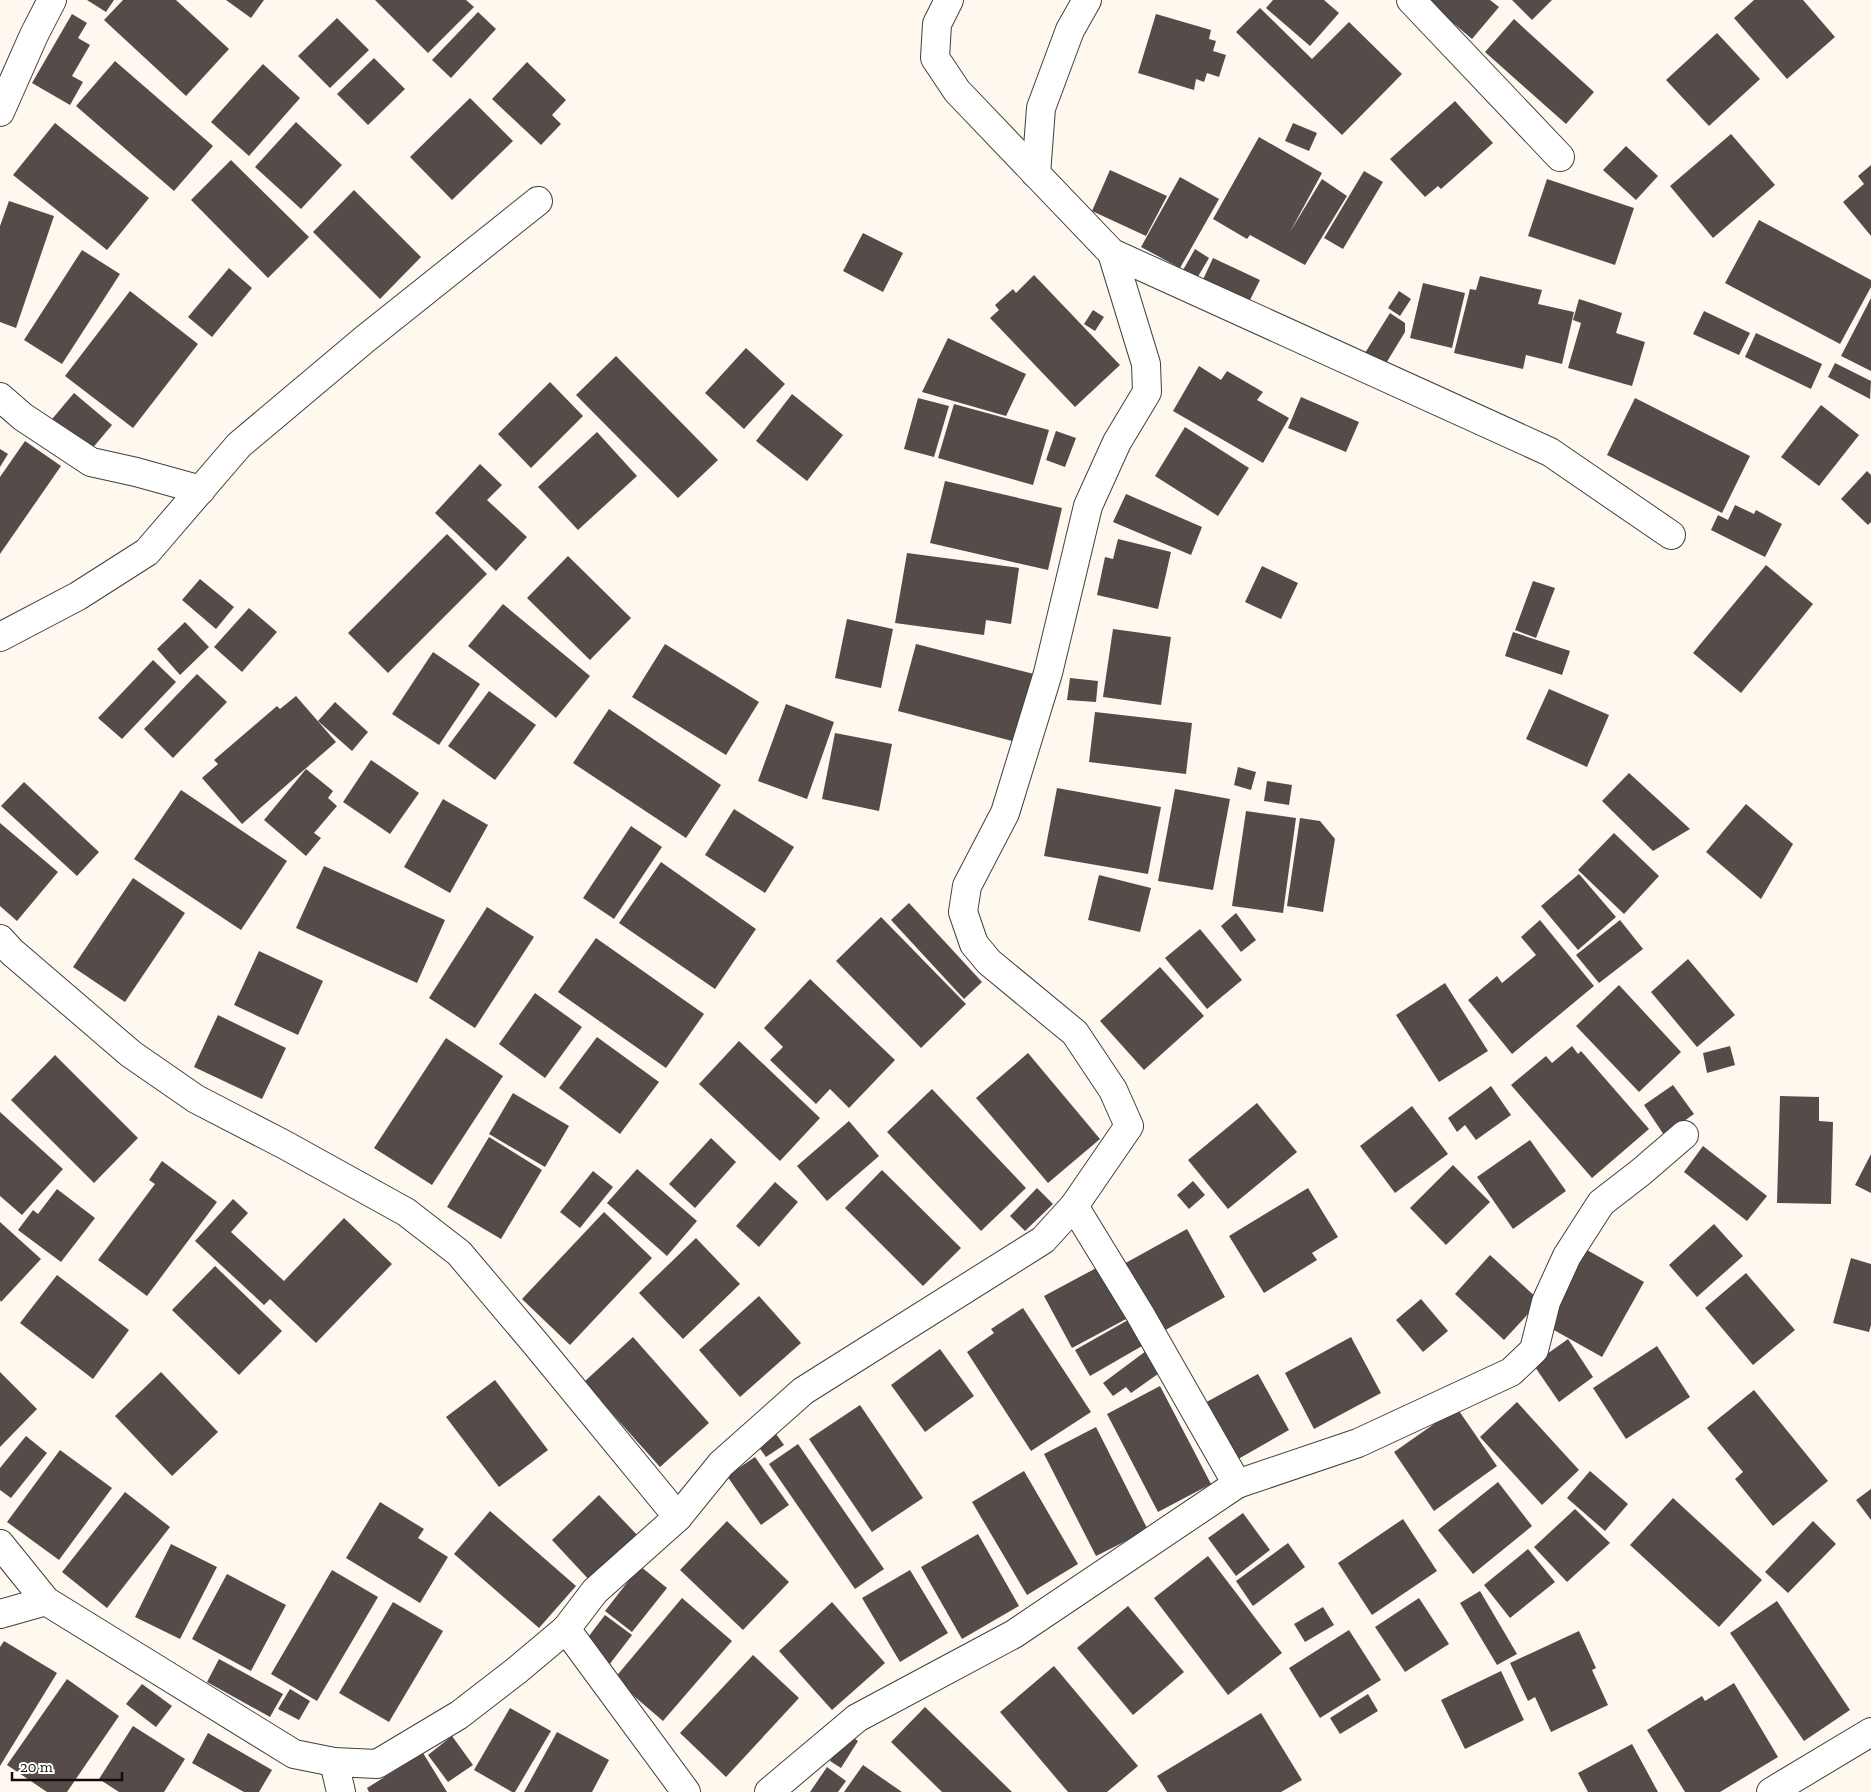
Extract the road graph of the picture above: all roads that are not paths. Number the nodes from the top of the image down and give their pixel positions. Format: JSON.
{"nodes":[{"id":1,"x":52,"y":0,"type":"edge"},
{"id":2,"x":948,"y":0,"type":"edge"},
{"id":3,"x":1087,"y":0,"type":"edge"},
{"id":4,"x":1411,"y":0,"type":"edge"},
{"id":5,"x":0,"y":112,"type":"edge"},
{"id":6,"x":1560,"y":158,"type":"dead end"},
{"id":7,"x":1036,"y":174,"type":"junction"},
{"id":8,"x":538,"y":201,"type":"dead end"},
{"id":9,"x":1112,"y":253,"type":"junction"},
{"id":10,"x":0,"y":397,"type":"edge"},
{"id":11,"x":201,"y":490,"type":"junction"},
{"id":12,"x":1671,"y":535,"type":"dead end"},
{"id":13,"x":0,"y":637,"type":"edge"},
{"id":14,"x":0,"y":940,"type":"edge"},
{"id":15,"x":1684,"y":1135,"type":"dead end"},
{"id":16,"x":1074,"y":1206,"type":"junction"},
{"id":17,"x":1237,"y":1484,"type":"junction"},
{"id":18,"x":678,"y":1517,"type":"junction"},
{"id":19,"x":0,"y":1544,"type":"edge"},
{"id":20,"x":46,"y":1601,"type":"junction"},
{"id":21,"x":0,"y":1614,"type":"edge"},
{"id":22,"x":566,"y":1629,"type":"junction"},
{"id":23,"x":1871,"y":1732,"type":"edge"},
{"id":24,"x":334,"y":1762,"type":"junction"},
{"id":25,"x":341,"y":1792,"type":"edge"},
{"id":26,"x":686,"y":1792,"type":"edge"},
{"id":27,"x":769,"y":1792,"type":"edge"},
{"id":28,"x":1772,"y":1792,"type":"edge"}],
"edges":[{"from":1,"to":5,"type":"street"},
{"from":2,"to":7,"type":"street"},
{"from":3,"to":7,"type":"street"},
{"from":4,"to":6,"type":"street"},
{"from":7,"to":9,"type":"street"},
{"from":8,"to":11,"type":"street"},
{"from":9,"to":12,"type":"street"},
{"from":9,"to":16,"type":"street"},
{"from":10,"to":11,"type":"street"},
{"from":11,"to":13,"type":"street"},
{"from":14,"to":18,"type":"street"},
{"from":15,"to":17,"type":"street"},
{"from":16,"to":17,"type":"street"},
{"from":16,"to":18,"type":"street"},
{"from":17,"to":27,"type":"street"},
{"from":18,"to":22,"type":"street"},
{"from":19,"to":20,"type":"street"},
{"from":20,"to":21,"type":"street"},
{"from":20,"to":24,"type":"street"},
{"from":22,"to":24,"type":"street"},
{"from":22,"to":26,"type":"street"},
{"from":23,"to":28,"type":"street"},
{"from":24,"to":25,"type":"street"}]}
